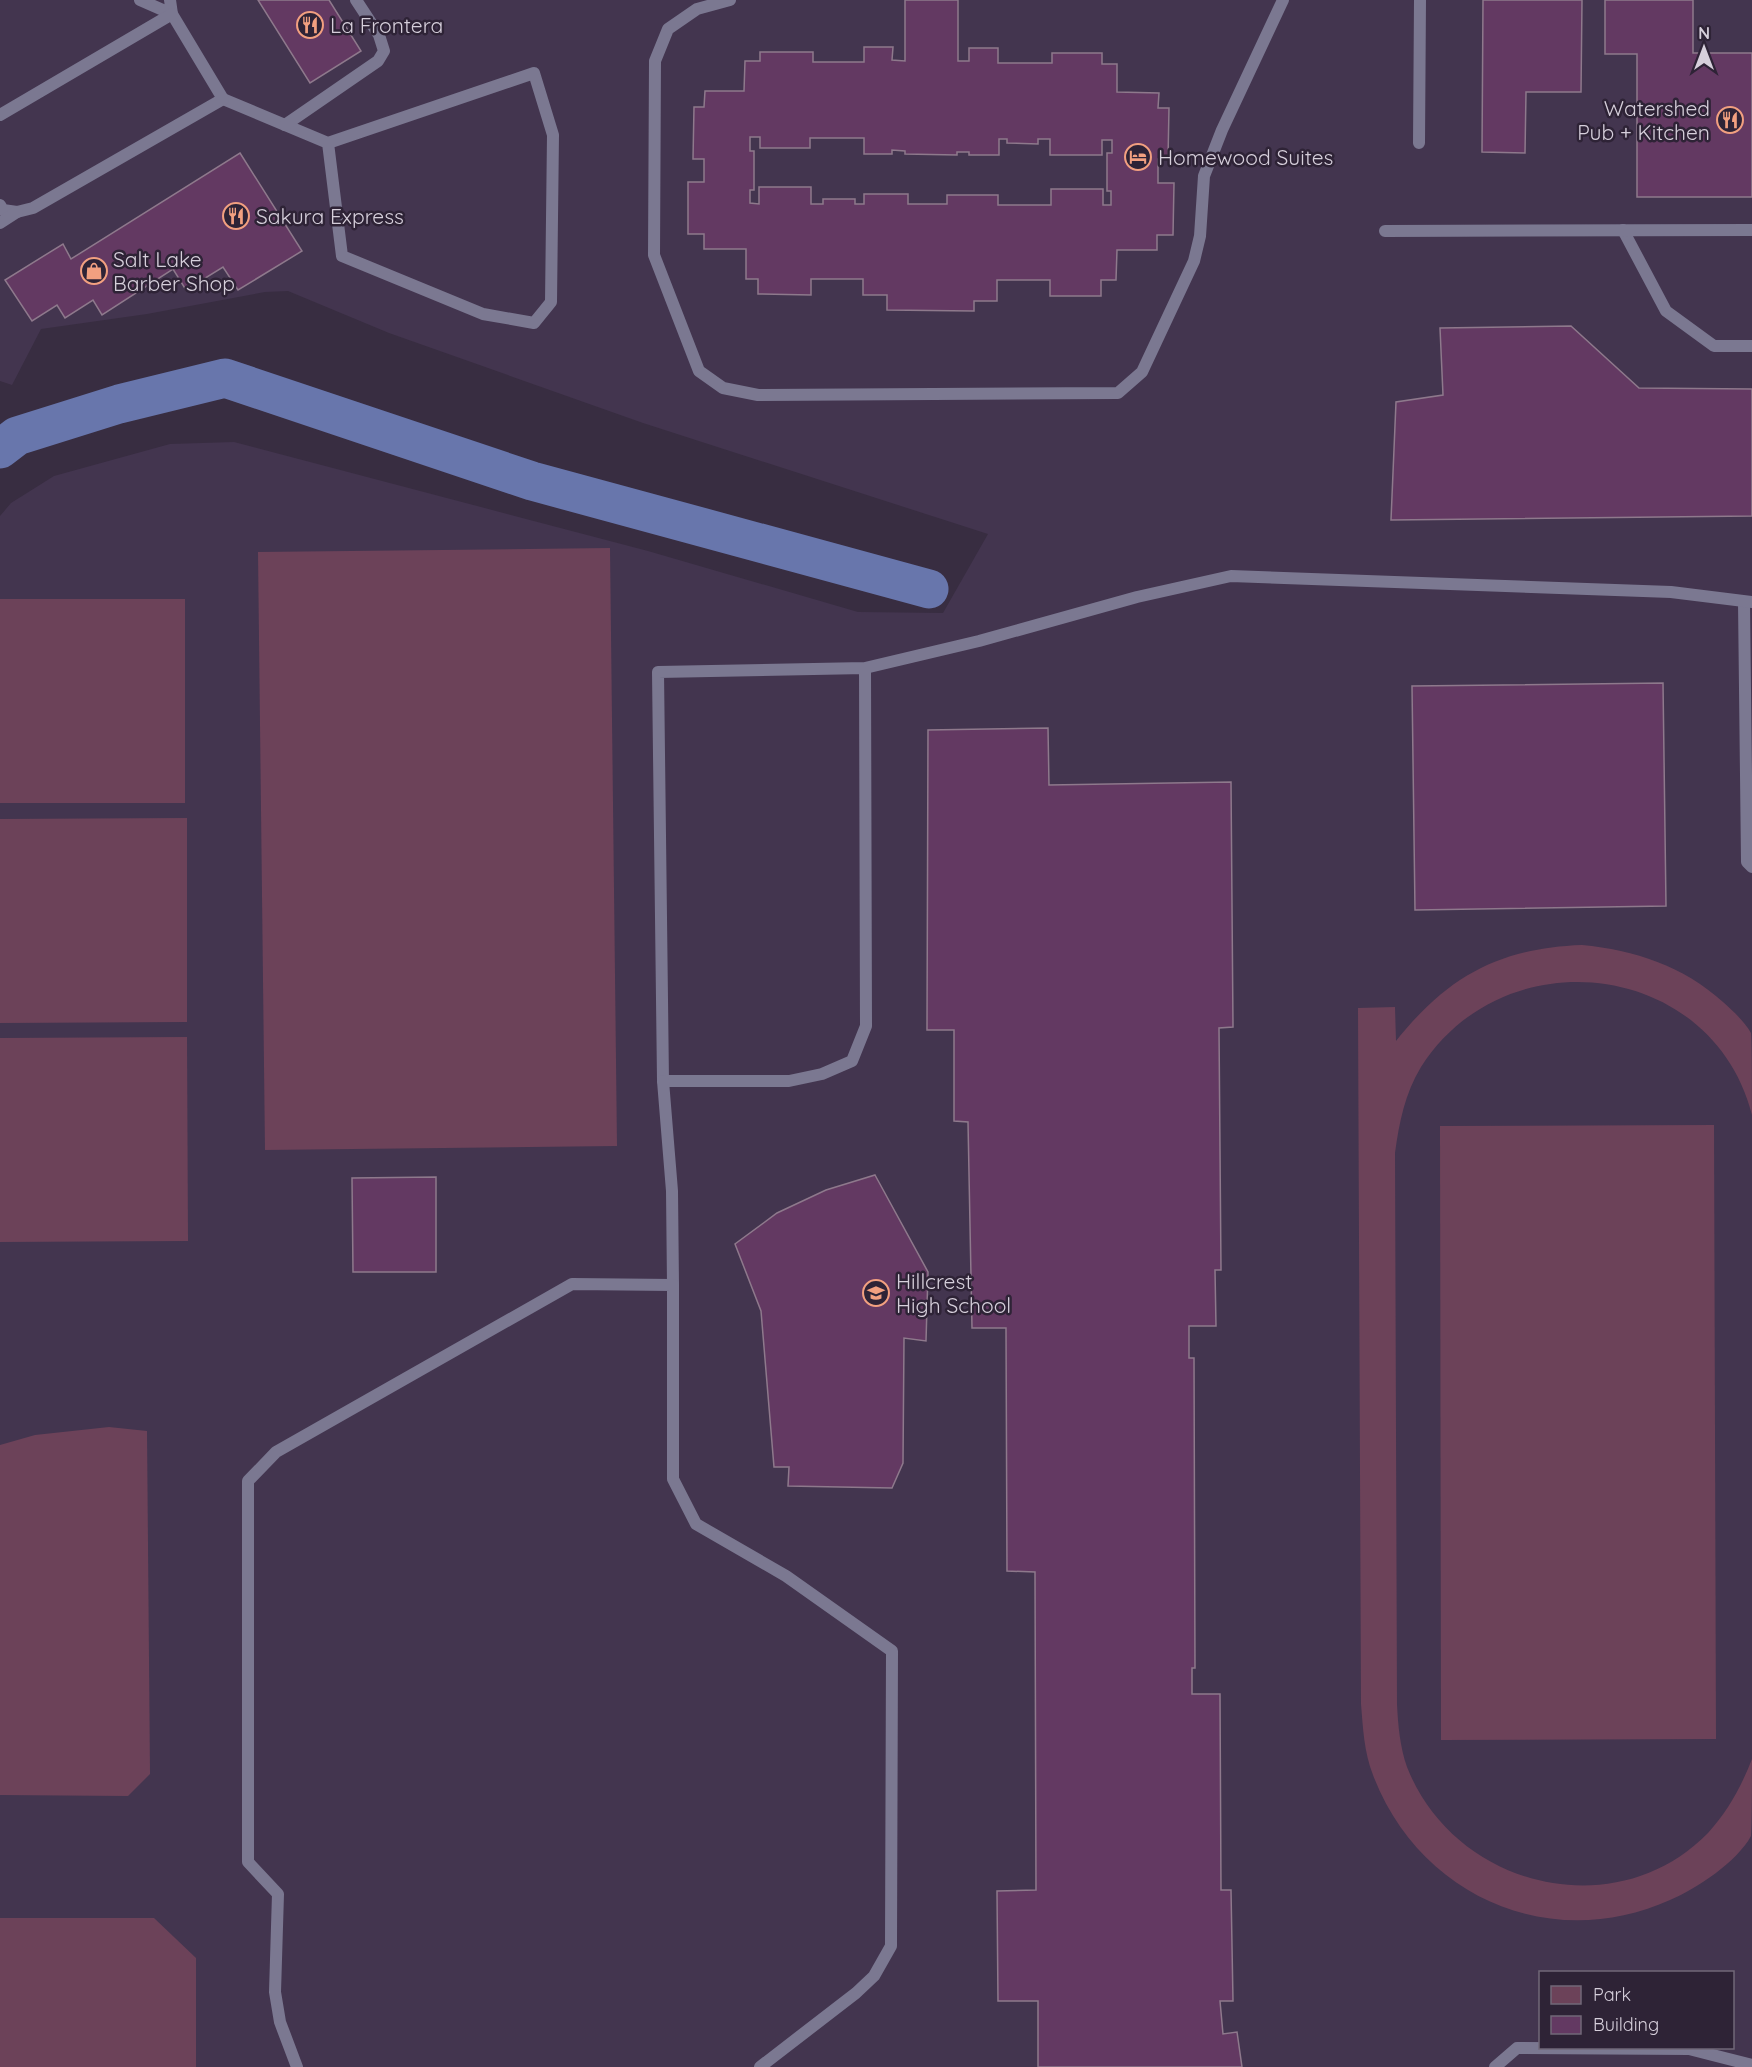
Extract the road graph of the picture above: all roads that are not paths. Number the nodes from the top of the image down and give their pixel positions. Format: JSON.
{"nodes":[{"id":1,"x":140,"y":0,"type":"edge"},
{"id":2,"x":171,"y":0,"type":"edge"},
{"id":3,"x":356,"y":0,"type":"edge"},
{"id":4,"x":730,"y":0,"type":"edge"},
{"id":5,"x":1283,"y":0,"type":"edge"},
{"id":6,"x":1420,"y":0,"type":"edge"},
{"id":7,"x":172,"y":14,"type":"junction"},
{"id":8,"x":223,"y":99,"type":"junction"},
{"id":9,"x":0,"y":115,"type":"edge"},
{"id":10,"x":285,"y":125,"type":"junction"},
{"id":11,"x":328,"y":143,"type":"junction"},
{"id":12,"x":1419,"y":143,"type":"dead end"},
{"id":13,"x":0,"y":205,"type":"edge"},
{"id":14,"x":17,"y":212,"type":"junction"},
{"id":15,"x":0,"y":223,"type":"edge"},
{"id":16,"x":1623,"y":230,"type":"junction"},
{"id":17,"x":1752,"y":230,"type":"edge"},
{"id":18,"x":1385,"y":231,"type":"dead end"},
{"id":19,"x":1752,"y":346,"type":"edge"},
{"id":20,"x":1748,"y":602,"type":"edge"},
{"id":21,"x":865,"y":668,"type":"junction"},
{"id":22,"x":1749,"y":734,"type":"edge"},
{"id":23,"x":1752,"y":867,"type":"edge"},
{"id":24,"x":663,"y":1081,"type":"junction"},
{"id":25,"x":673,"y":1285,"type":"junction"},
{"id":26,"x":1539,"y":2048,"type":"edge"},
{"id":27,"x":1689,"y":2049,"type":"edge"},
{"id":28,"x":1735,"y":2065,"type":"edge"},
{"id":29,"x":1752,"y":2065,"type":"edge"},
{"id":30,"x":297,"y":2067,"type":"edge"},
{"id":31,"x":760,"y":2067,"type":"edge"},
{"id":32,"x":1495,"y":2067,"type":"edge"}],
"edges":[{"from":1,"to":7,"type":"lane"},
{"from":2,"to":7,"type":"lane"},
{"from":3,"to":10,"type":"lane"},
{"from":4,"to":5,"type":"lane"},
{"from":6,"to":12,"type":"lane"},
{"from":7,"to":8,"type":"lane"},
{"from":7,"to":9,"type":"lane"},
{"from":8,"to":10,"type":"lane"},
{"from":8,"to":14,"type":"lane"},
{"from":10,"to":11,"type":"lane"},
{"from":11,"to":11,"type":"lane"},
{"from":13,"to":14,"type":"lane"},
{"from":14,"to":15,"type":"lane"},
{"from":16,"to":17,"type":"lane"},
{"from":16,"to":18,"type":"lane"},
{"from":16,"to":19,"type":"lane"},
{"from":20,"to":21,"type":"lane"},
{"from":20,"to":22,"type":"lane"},
{"from":21,"to":24,"type":"lane"},
{"from":21,"to":24,"type":"lane"},
{"from":22,"to":23,"type":"lane"},
{"from":24,"to":25,"type":"lane"},
{"from":25,"to":30,"type":"lane"},
{"from":25,"to":31,"type":"lane"},
{"from":26,"to":32,"type":"lane"},
{"from":27,"to":28,"type":"lane"},
{"from":28,"to":29,"type":"lane"}]}
